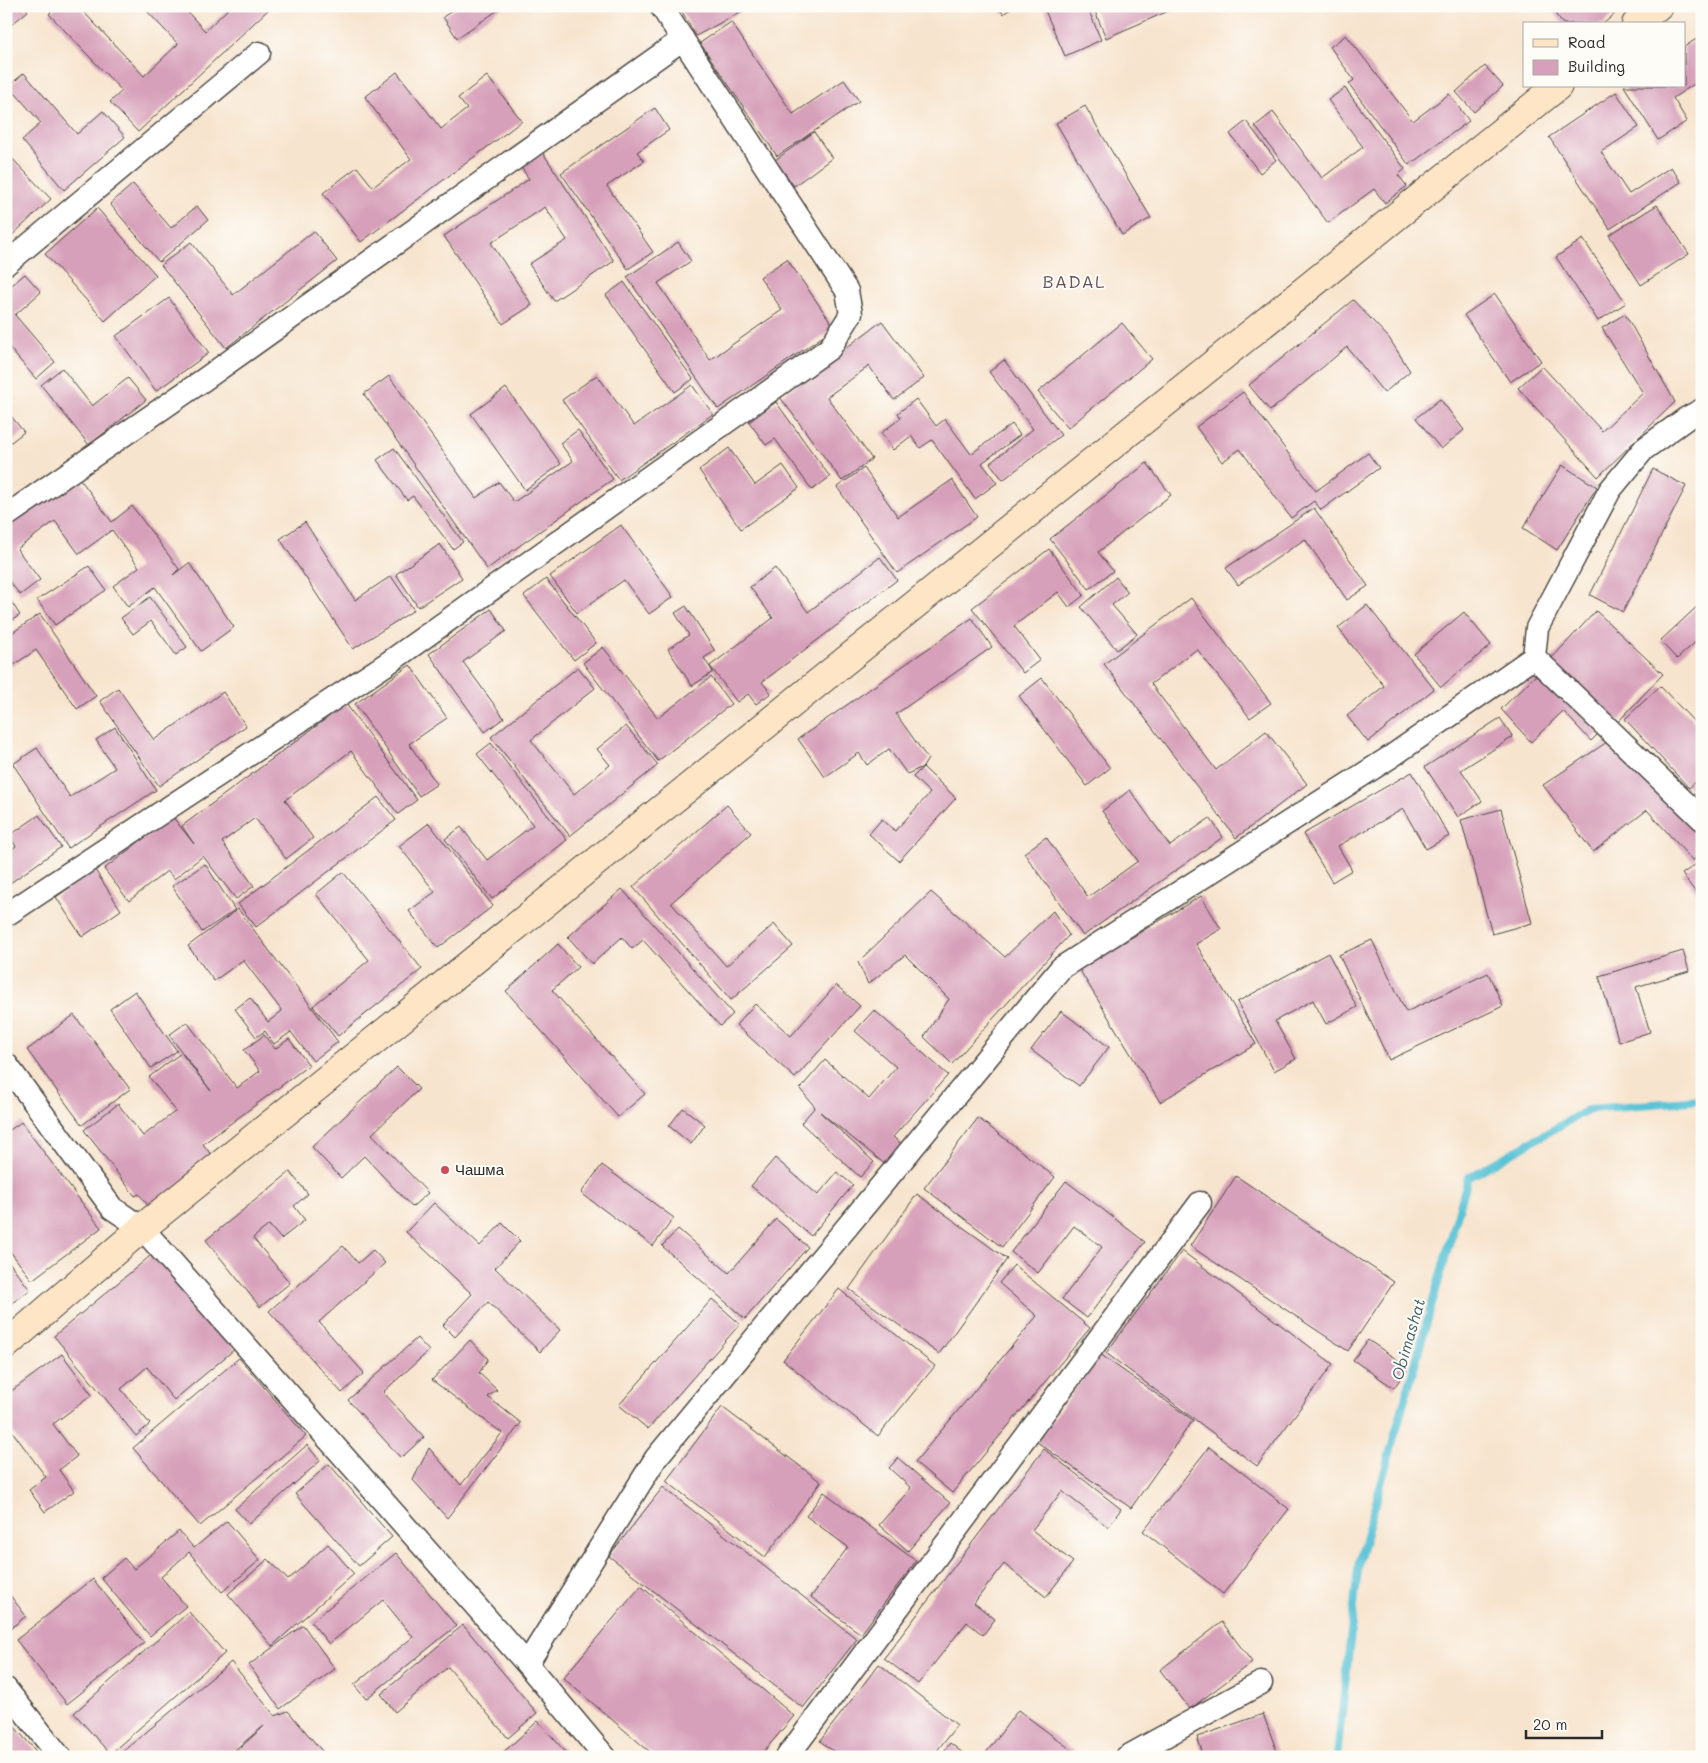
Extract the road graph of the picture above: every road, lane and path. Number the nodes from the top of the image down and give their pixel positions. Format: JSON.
{"nodes":[{"id":1,"x":661,"y":6,"type":"edge"},
{"id":2,"x":1658,"y":6,"type":"edge"},
{"id":3,"x":1638,"y":22,"type":"edge"},
{"id":4,"x":683,"y":39,"type":"junction"},
{"id":5,"x":259,"y":52,"type":"dead end"},
{"id":6,"x":1556,"y":88,"type":"edge"},
{"id":7,"x":6,"y":264,"type":"edge"},
{"id":8,"x":1702,"y":410,"type":"edge"},
{"id":9,"x":6,"y":516,"type":"edge"},
{"id":10,"x":1534,"y":657,"type":"junction"},
{"id":11,"x":1702,"y":820,"type":"edge"},
{"id":12,"x":6,"y":914,"type":"edge"},
{"id":13,"x":6,"y":1064,"type":"edge"},
{"id":14,"x":1200,"y":1203,"type":"dead end"},
{"id":15,"x":142,"y":1228,"type":"junction"},
{"id":16,"x":6,"y":1345,"type":"edge"},
{"id":17,"x":527,"y":1664,"type":"junction"},
{"id":18,"x":1261,"y":1683,"type":"dead end"},
{"id":19,"x":6,"y":1690,"type":"edge"},
{"id":20,"x":60,"y":1757,"type":"edge"},
{"id":21,"x":605,"y":1757,"type":"edge"},
{"id":22,"x":787,"y":1757,"type":"edge"},
{"id":23,"x":1127,"y":1757,"type":"edge"}],
"edges":[{"from":1,"to":4,"type":"street"},
{"from":2,"to":3,"type":"street"},
{"from":4,"to":9,"type":"street"},
{"from":4,"to":12,"type":"street"},
{"from":5,"to":7,"type":"street"},
{"from":6,"to":15,"type":"street"},
{"from":8,"to":10,"type":"street"},
{"from":10,"to":11,"type":"street"},
{"from":10,"to":17,"type":"street"},
{"from":13,"to":15,"type":"street"},
{"from":14,"to":22,"type":"street"},
{"from":15,"to":16,"type":"street"},
{"from":15,"to":17,"type":"street"},
{"from":17,"to":21,"type":"street"},
{"from":18,"to":23,"type":"street"},
{"from":19,"to":20,"type":"street"}]}
